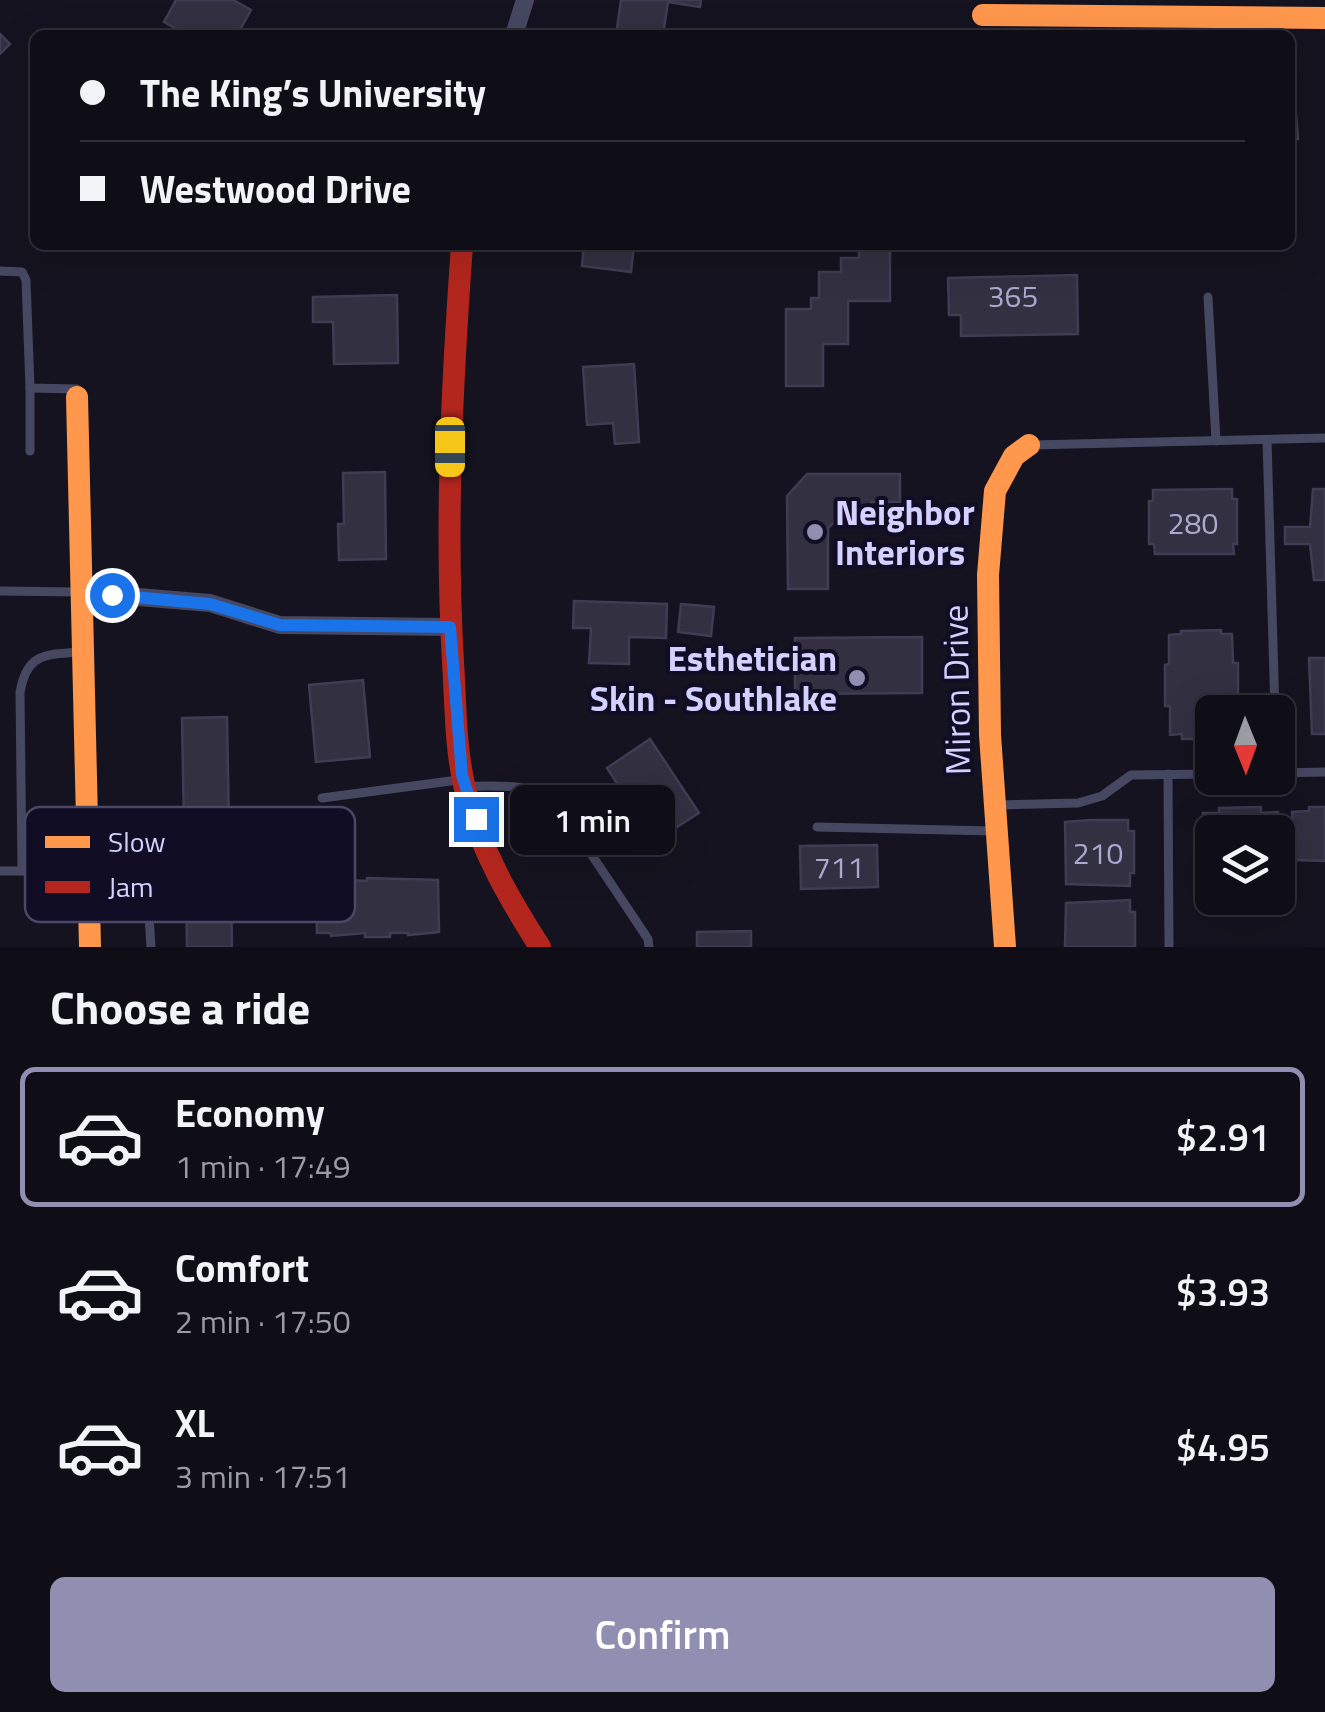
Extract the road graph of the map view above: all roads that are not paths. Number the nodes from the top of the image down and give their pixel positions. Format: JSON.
{"nodes":[{"id":1,"x":525,"y":0,"type":"edge"},
{"id":2,"x":982,"y":15,"type":"dead end"},
{"id":3,"x":1325,"y":18,"type":"edge"},
{"id":4,"x":516,"y":30,"type":"edge"},
{"id":5,"x":462,"y":250,"type":"edge"},
{"id":6,"x":0,"y":272,"type":"edge"},
{"id":7,"x":1208,"y":297,"type":"dead end"},
{"id":8,"x":30,"y":388,"type":"junction"},
{"id":9,"x":77,"y":397,"type":"joint"},
{"id":10,"x":1325,"y":438,"type":"edge"},
{"id":11,"x":1216,"y":440,"type":"junction"},
{"id":12,"x":1267,"y":440,"type":"junction"},
{"id":13,"x":1029,"y":444,"type":"joint"},
{"id":14,"x":30,"y":451,"type":"dead end"},
{"id":15,"x":0,"y":592,"type":"edge"},
{"id":16,"x":79,"y":592,"type":"junction"},
{"id":17,"x":450,"y":627,"type":"junction"},
{"id":18,"x":81,"y":652,"type":"junction"},
{"id":19,"x":1274,"y":695,"type":"edge"},
{"id":20,"x":1325,"y":772,"type":"edge"},
{"id":21,"x":1295,"y":773,"type":"edge"},
{"id":22,"x":1168,"y":774,"type":"junction"},
{"id":23,"x":1195,"y":774,"type":"edge"},
{"id":24,"x":464,"y":782,"type":"junction"},
{"id":25,"x":322,"y":798,"type":"dead end"},
{"id":26,"x":994,"y":805,"type":"junction"},
{"id":27,"x":87,"y":807,"type":"edge"},
{"id":28,"x":818,"y":827,"type":"dead end"},
{"id":29,"x":996,"y":831,"type":"junction"},
{"id":30,"x":0,"y":870,"type":"edge"},
{"id":31,"x":22,"y":870,"type":"junction"},
{"id":32,"x":25,"y":870,"type":"edge"},
{"id":33,"x":149,"y":922,"type":"edge"},
{"id":34,"x":150,"y":947,"type":"edge"},
{"id":35,"x":540,"y":947,"type":"edge"},
{"id":36,"x":649,"y":947,"type":"edge"},
{"id":37,"x":1005,"y":947,"type":"edge"},
{"id":38,"x":1169,"y":947,"type":"edge"}],
"edges":[{"from":1,"to":4,"type":"street"},
{"from":2,"to":3,"type":"street"},
{"from":5,"to":17,"type":"street"},
{"from":6,"to":8,"type":"lane"},
{"from":7,"to":11,"type":"lane"},
{"from":8,"to":9,"type":"lane"},
{"from":8,"to":14,"type":"lane"},
{"from":9,"to":16,"type":"street"},
{"from":10,"to":12,"type":"lane"},
{"from":11,"to":12,"type":"lane"},
{"from":11,"to":13,"type":"lane"},
{"from":12,"to":19,"type":"lane"},
{"from":13,"to":26,"type":"street","name":"Miron Drive"},
{"from":15,"to":16,"type":"lane"},
{"from":16,"to":17,"type":"street"},
{"from":16,"to":18,"type":"street"},
{"from":17,"to":24,"type":"street"},
{"from":18,"to":27,"type":"street"},
{"from":18,"to":31,"type":"lane"},
{"from":20,"to":21,"type":"lane"},
{"from":22,"to":23,"type":"lane"},
{"from":22,"to":26,"type":"lane"},
{"from":22,"to":38,"type":"lane"},
{"from":24,"to":25,"type":"lane"},
{"from":24,"to":35,"type":"street"},
{"from":24,"to":36,"type":"lane"},
{"from":26,"to":29,"type":"street","name":"Miron Drive"},
{"from":28,"to":29,"type":"lane"},
{"from":29,"to":37,"type":"street","name":"Miron Drive"},
{"from":30,"to":31,"type":"lane"},
{"from":31,"to":32,"type":"lane"},
{"from":33,"to":34,"type":"lane"}]}
